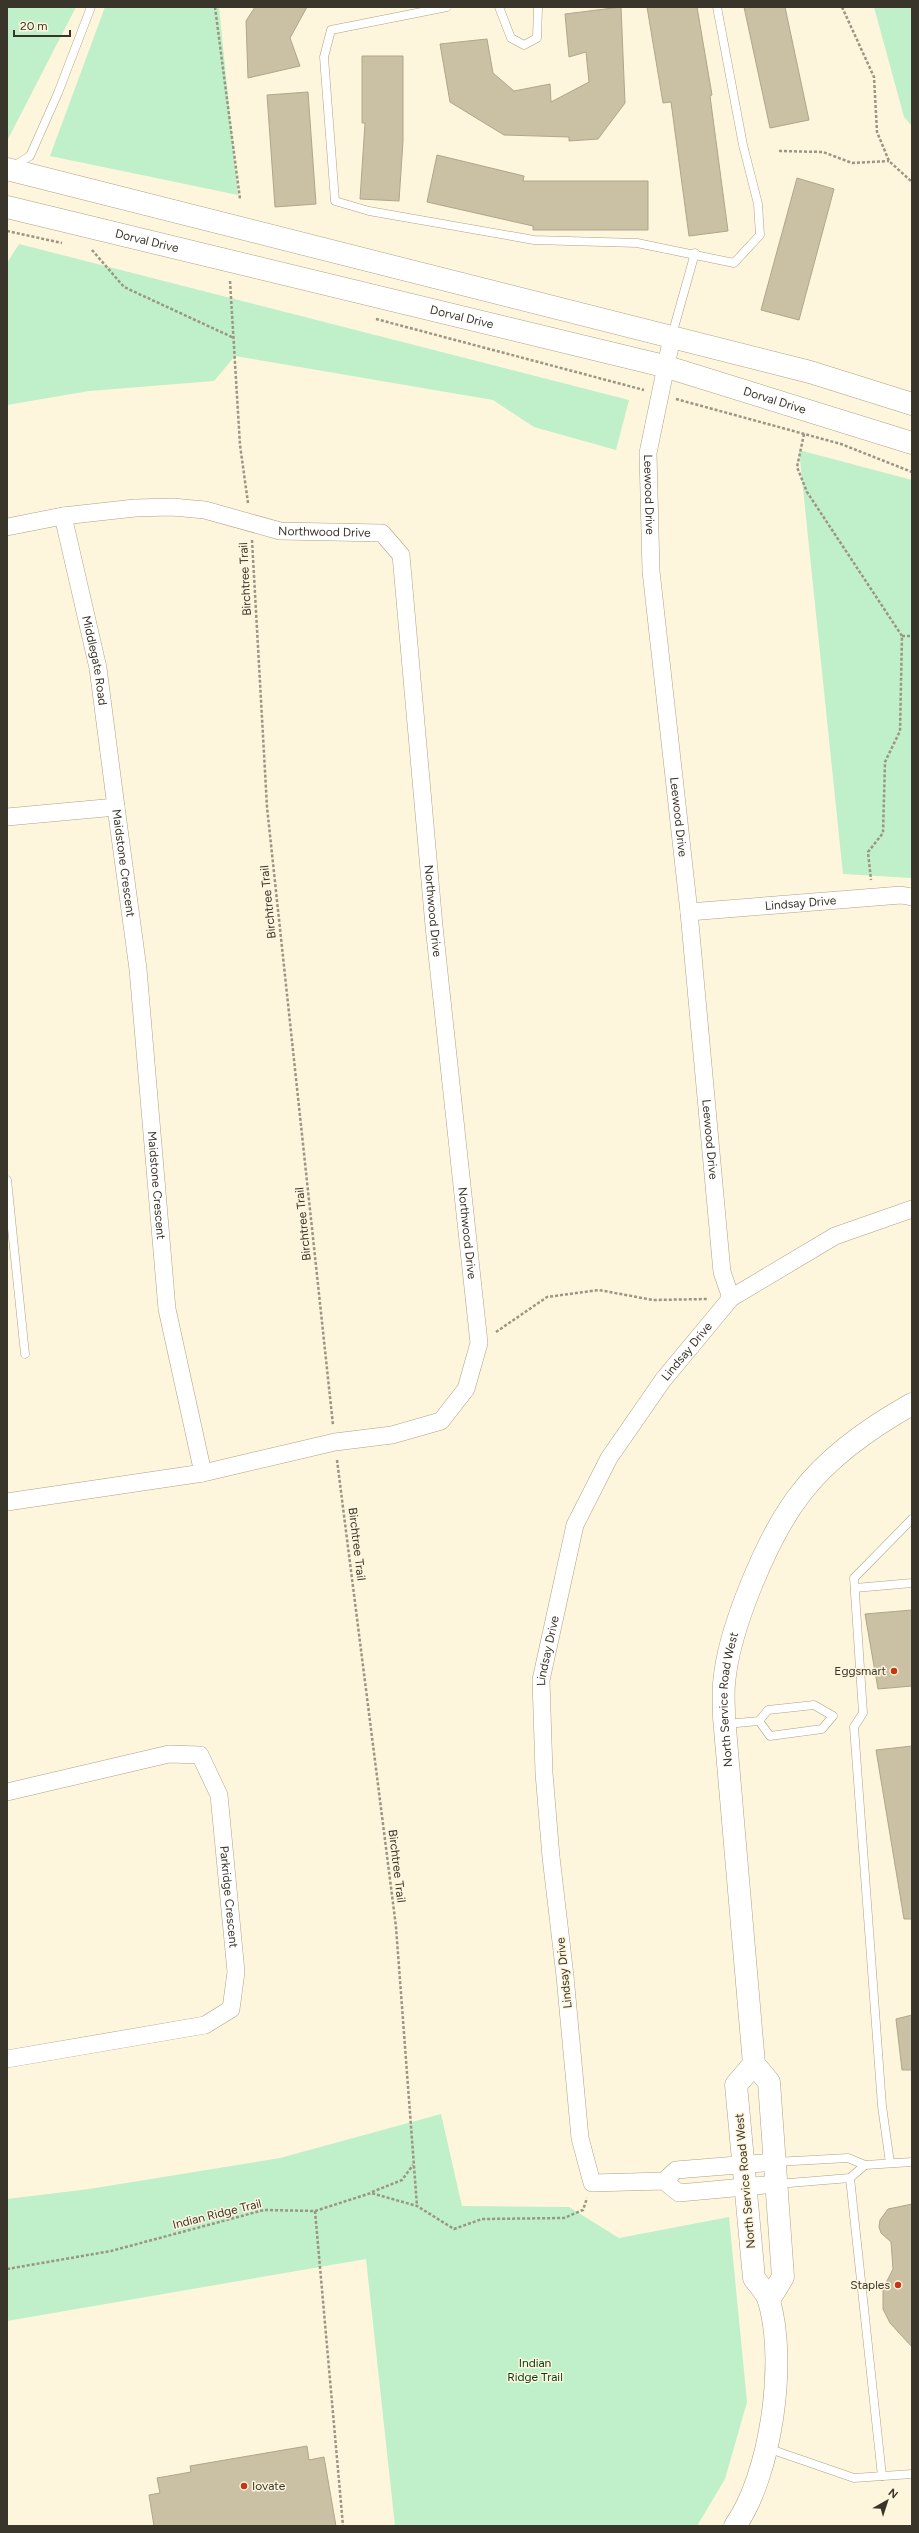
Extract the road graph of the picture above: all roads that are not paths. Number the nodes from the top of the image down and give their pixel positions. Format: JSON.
{"nodes":[{"id":1,"x":91,"y":7,"type":"edge"},
{"id":2,"x":447,"y":7,"type":"edge"},
{"id":3,"x":499,"y":7,"type":"edge"},
{"id":4,"x":538,"y":7,"type":"edge"},
{"id":5,"x":717,"y":7,"type":"edge"},
{"id":6,"x":7,"y":170,"type":"edge"},
{"id":7,"x":7,"y":206,"type":"edge"},
{"id":8,"x":695,"y":253,"type":"junction"},
{"id":9,"x":672,"y":337,"type":"junction"},
{"id":10,"x":664,"y":366,"type":"junction"},
{"id":11,"x":912,"y":404,"type":"edge"},
{"id":12,"x":912,"y":443,"type":"edge"},
{"id":13,"x":63,"y":516,"type":"junction"},
{"id":14,"x":7,"y":527,"type":"edge"},
{"id":15,"x":116,"y":807,"type":"junction"},
{"id":16,"x":7,"y":817,"type":"edge"},
{"id":17,"x":912,"y":898,"type":"edge"},
{"id":18,"x":689,"y":912,"type":"junction"},
{"id":19,"x":7,"y":1180,"type":"edge"},
{"id":20,"x":912,"y":1209,"type":"edge"},
{"id":21,"x":730,"y":1298,"type":"junction"},
{"id":22,"x":25,"y":1354,"type":"dead end"},
{"id":23,"x":912,"y":1404,"type":"edge"},
{"id":24,"x":203,"y":1473,"type":"junction"},
{"id":25,"x":7,"y":1502,"type":"edge"},
{"id":26,"x":912,"y":1519,"type":"edge"},
{"id":27,"x":912,"y":1583,"type":"edge"},
{"id":28,"x":855,"y":1588,"type":"junction"},
{"id":29,"x":759,"y":1721,"type":"junction"},
{"id":30,"x":725,"y":1724,"type":"junction"},
{"id":31,"x":7,"y":1792,"type":"edge"},
{"id":32,"x":7,"y":2059,"type":"edge"},
{"id":33,"x":754,"y":2064,"type":"junction"},
{"id":34,"x":775,"y":2162,"type":"junction"},
{"id":35,"x":912,"y":2162,"type":"edge"},
{"id":36,"x":890,"y":2163,"type":"junction"},
{"id":37,"x":744,"y":2164,"type":"junction"},
{"id":38,"x":865,"y":2165,"type":"junction"},
{"id":39,"x":850,"y":2178,"type":"junction"},
{"id":40,"x":664,"y":2182,"type":"junction"},
{"id":41,"x":776,"y":2184,"type":"junction"},
{"id":42,"x":746,"y":2186,"type":"junction"},
{"id":43,"x":769,"y":2300,"type":"junction"},
{"id":44,"x":766,"y":2448,"type":"junction"},
{"id":45,"x":912,"y":2474,"type":"edge"},
{"id":46,"x":882,"y":2476,"type":"junction"},
{"id":47,"x":735,"y":2526,"type":"edge"}],
"edges":[{"from":1,"to":6,"type":"lane"},
{"from":2,"to":8,"type":"lane"},
{"from":3,"to":4,"type":"lane"},
{"from":5,"to":8,"type":"lane"},
{"from":6,"to":9,"type":"main road"},
{"from":7,"to":10,"type":"main road","name":"Dorval Drive"},
{"from":8,"to":9,"type":"lane"},
{"from":9,"to":10,"type":"street","name":"Leewood Drive"},
{"from":9,"to":11,"type":"main road"},
{"from":10,"to":12,"type":"main road","name":"Dorval Drive"},
{"from":10,"to":18,"type":"street","name":"Leewood Drive"},
{"from":13,"to":14,"type":"street","name":"Northwood Drive"},
{"from":13,"to":15,"type":"street","name":"Middlegate Road"},
{"from":13,"to":24,"type":"street","name":"Northwood Drive"},
{"from":15,"to":16,"type":"street","name":"Maidstone Crescent"},
{"from":15,"to":24,"type":"street","name":"Maidstone Crescent"},
{"from":17,"to":18,"type":"street","name":"Lindsay Drive"},
{"from":18,"to":21,"type":"street","name":"Leewood Drive"},
{"from":19,"to":22,"type":"lane"},
{"from":20,"to":21,"type":"street","name":"Lindsay Drive"},
{"from":21,"to":40,"type":"street","name":"Lindsay Drive"},
{"from":23,"to":30,"type":"main road","name":"North Service Road West"},
{"from":24,"to":25,"type":"street"},
{"from":26,"to":28,"type":"lane"},
{"from":27,"to":28,"type":"lane"},
{"from":28,"to":36,"type":"lane"},
{"from":29,"to":29,"type":"lane"},
{"from":29,"to":30,"type":"lane"},
{"from":30,"to":33,"type":"main road","name":"North Service Road West"},
{"from":31,"to":32,"type":"street","name":"Parkridge Crescent"},
{"from":33,"to":34,"type":"main road"},
{"from":33,"to":37,"type":"main road","name":"North Service Road West"},
{"from":34,"to":37,"type":"street"},
{"from":34,"to":38,"type":"lane"},
{"from":34,"to":41,"type":"main road"},
{"from":35,"to":36,"type":"lane"},
{"from":36,"to":38,"type":"lane"},
{"from":37,"to":40,"type":"street"},
{"from":37,"to":42,"type":"main road","name":"North Service Road West"},
{"from":38,"to":39,"type":"lane"},
{"from":39,"to":41,"type":"lane"},
{"from":39,"to":46,"type":"lane"},
{"from":40,"to":42,"type":"street"},
{"from":41,"to":42,"type":"street"},
{"from":41,"to":43,"type":"main road"},
{"from":42,"to":43,"type":"main road","name":"North Service Road West"},
{"from":43,"to":44,"type":"main road","name":"North Service Road West"},
{"from":44,"to":46,"type":"lane"},
{"from":44,"to":47,"type":"main road","name":"North Service Road West"},
{"from":45,"to":46,"type":"lane"}]}
